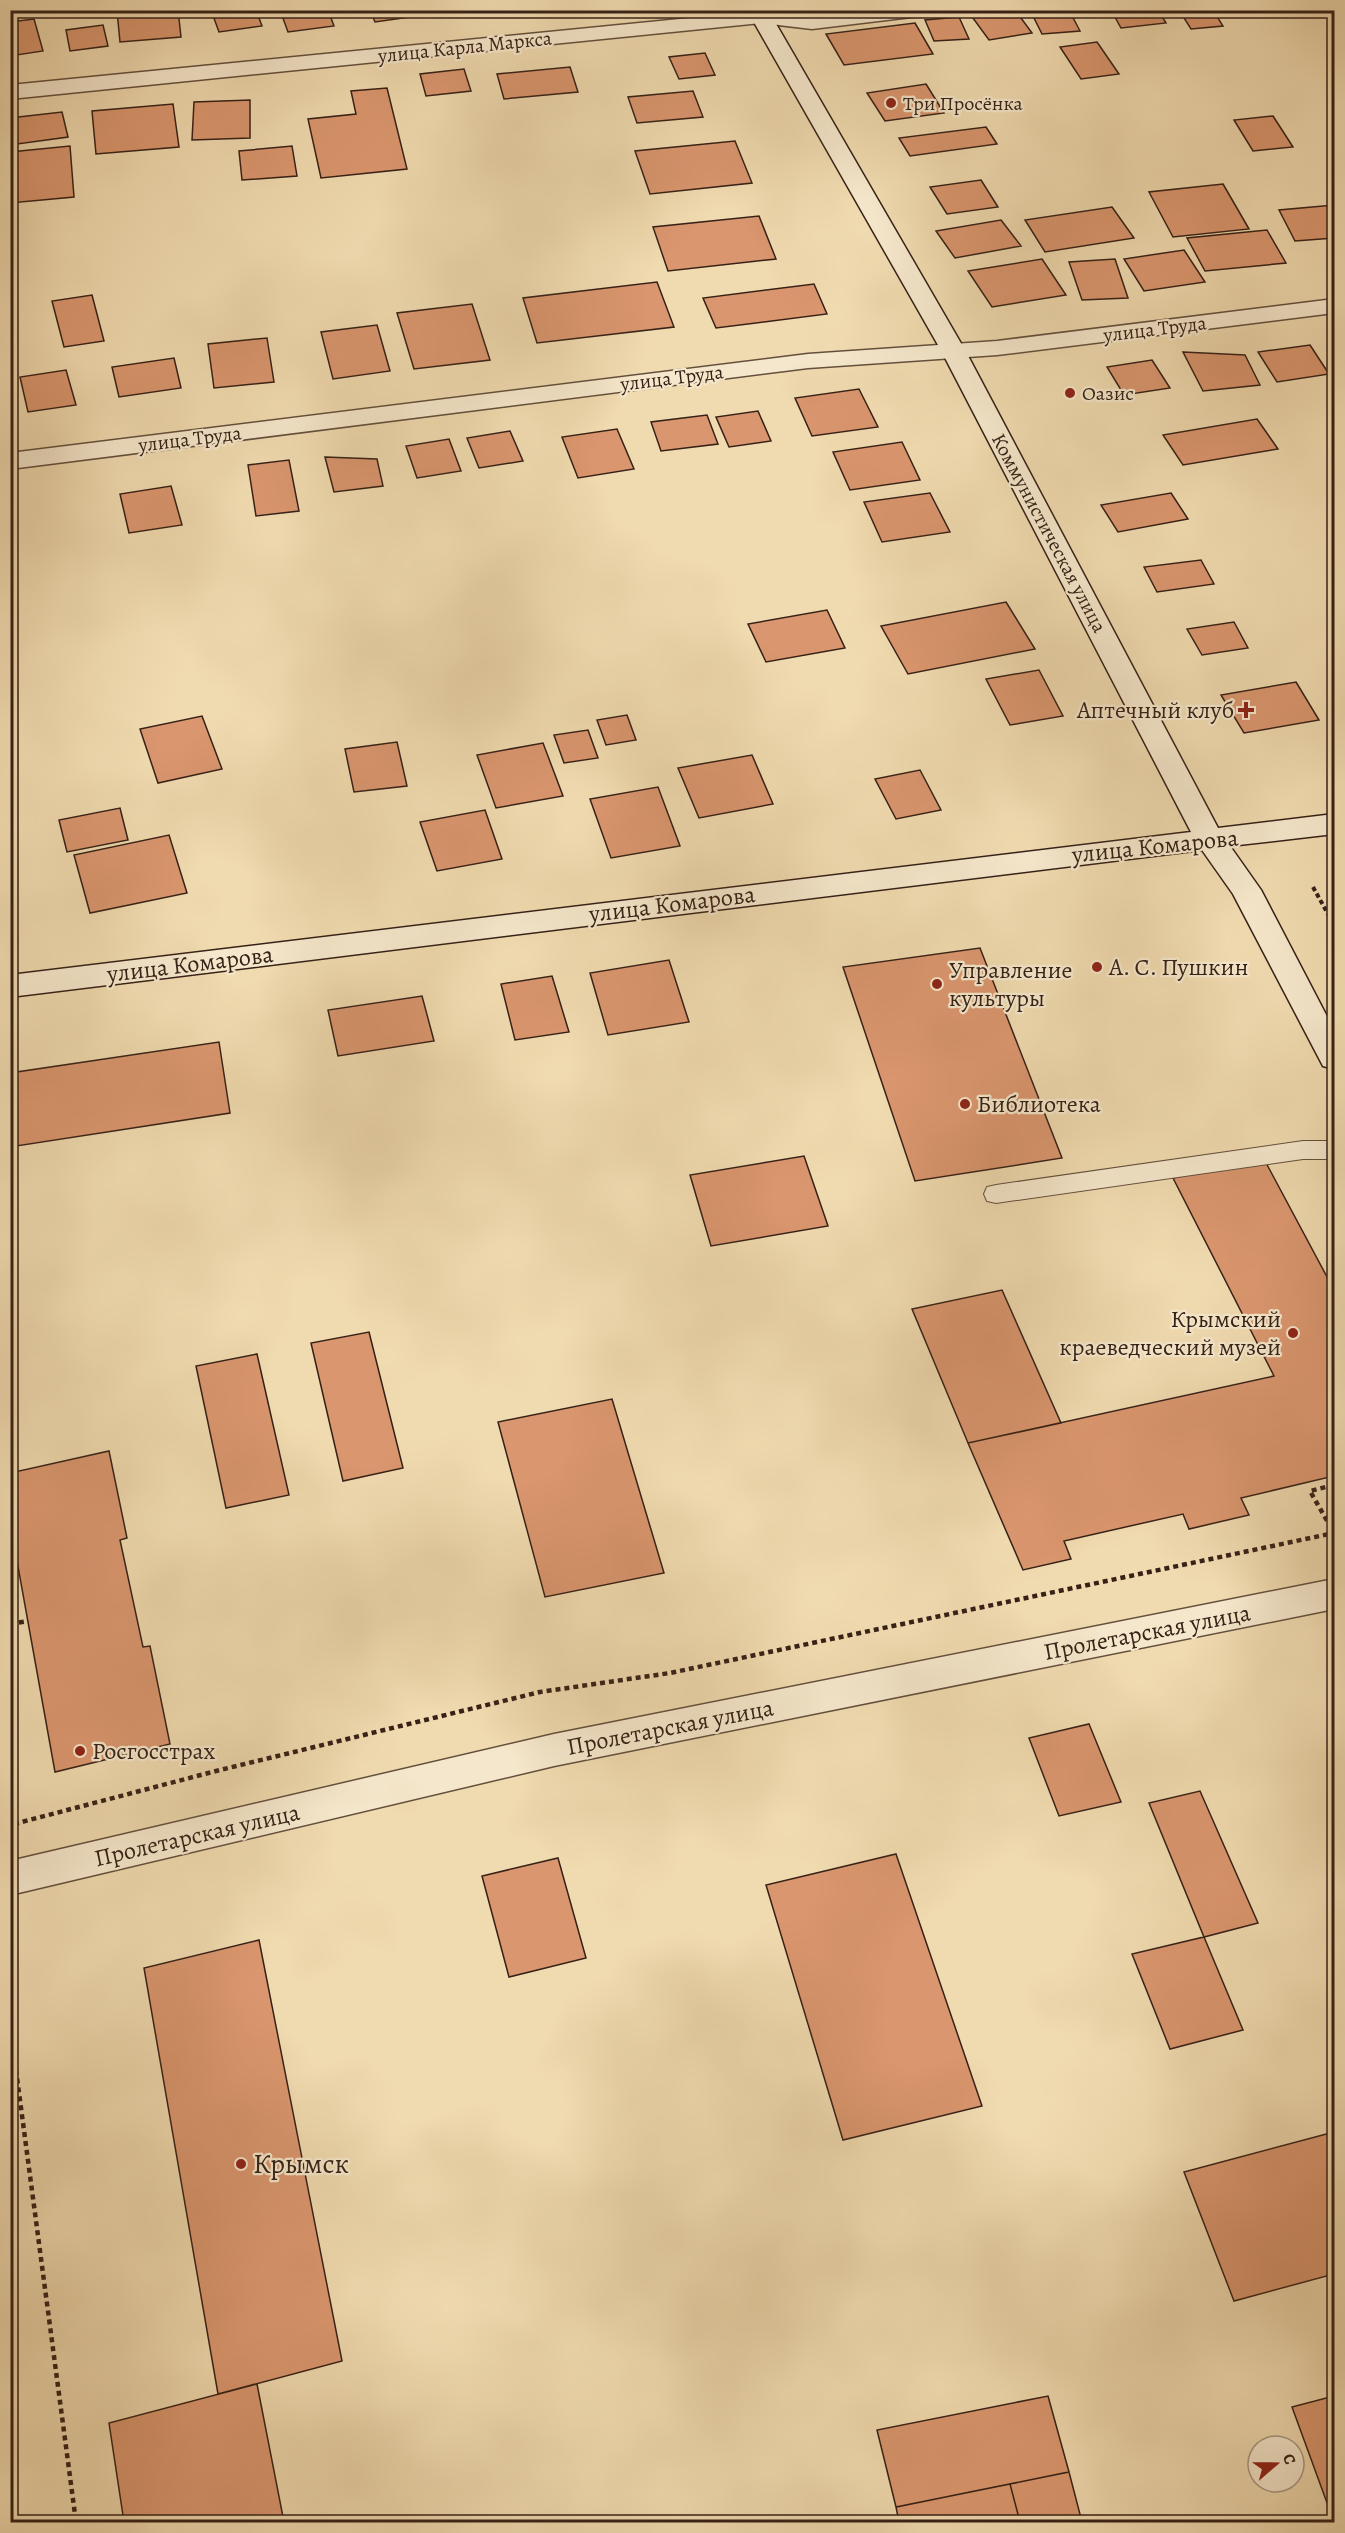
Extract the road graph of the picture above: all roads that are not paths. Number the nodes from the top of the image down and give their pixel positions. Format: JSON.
{"nodes":[{"id":1,"x":920,"y":10,"type":"edge"},
{"id":2,"x":759,"y":14,"type":"edge"},
{"id":3,"x":10,"y":92,"type":"edge"},
{"id":4,"x":1335,"y":306,"type":"edge"},
{"id":5,"x":954,"y":352,"type":"junction"},
{"id":6,"x":10,"y":461,"type":"edge"},
{"id":7,"x":1335,"y":824,"type":"edge"},
{"id":8,"x":1210,"y":840,"type":"junction"},
{"id":9,"x":10,"y":986,"type":"edge"},
{"id":10,"x":1335,"y":1058,"type":"edge"},
{"id":11,"x":1335,"y":1150,"type":"edge"},
{"id":12,"x":996,"y":1194,"type":"dead end"},
{"id":13,"x":1335,"y":1594,"type":"edge"},
{"id":14,"x":10,"y":1878,"type":"edge"}],
"edges":[{"from":1,"to":2,"type":"street","name":"улица Карла Маркса"},
{"from":2,"to":3,"type":"street","name":"улица Карла Маркса"},
{"from":2,"to":5,"type":"street","name":"Коммунистическая улица"},
{"from":4,"to":5,"type":"street","name":"улица Труда"},
{"from":5,"to":6,"type":"street","name":"улица Труда"},
{"from":5,"to":8,"type":"street","name":"Коммунистическая улица"},
{"from":7,"to":8,"type":"street","name":"улица Комарова"},
{"from":8,"to":9,"type":"street","name":"улица Комарова"},
{"from":8,"to":10,"type":"street","name":"Коммунистическая улица"},
{"from":11,"to":12,"type":"lane"},
{"from":13,"to":14,"type":"street","name":"Пролетарская улица"}]}
